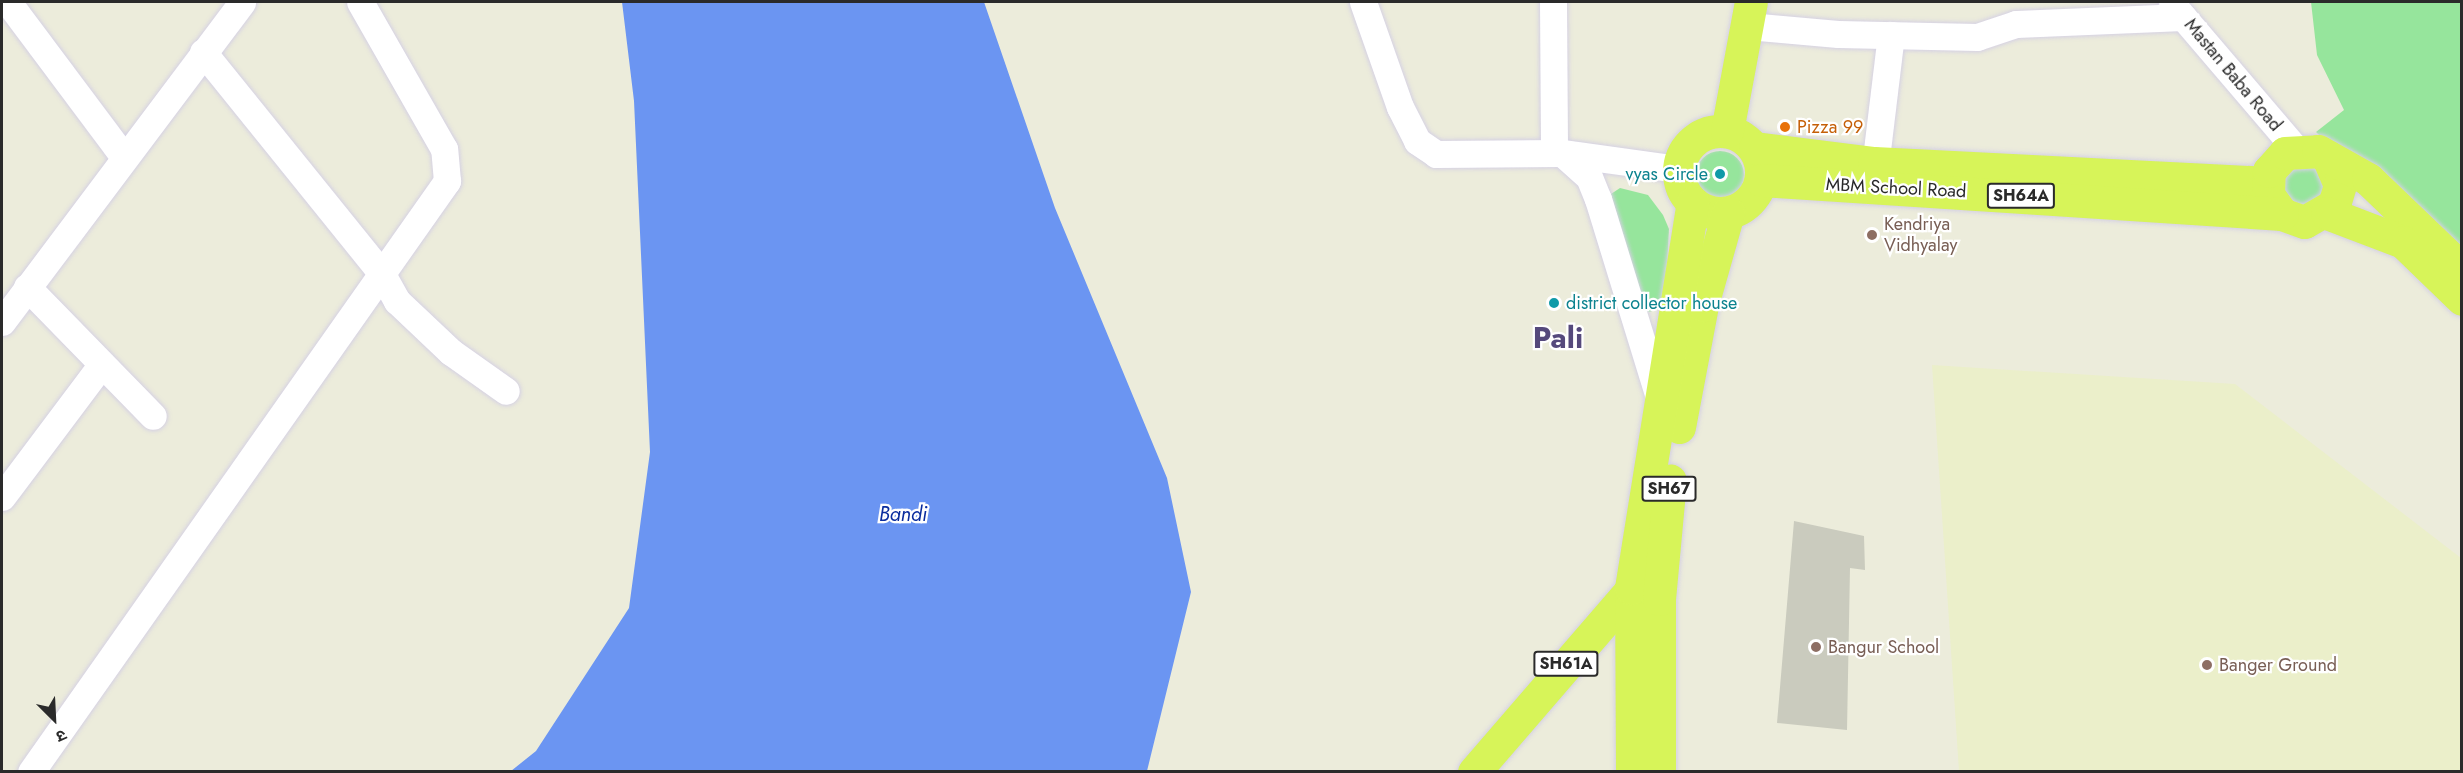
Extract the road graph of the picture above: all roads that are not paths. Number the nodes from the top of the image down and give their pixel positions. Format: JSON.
{"nodes":[{"id":1,"x":8,"y":2,"type":"edge"},
{"id":2,"x":242,"y":2,"type":"edge"},
{"id":3,"x":360,"y":2,"type":"edge"},
{"id":4,"x":1363,"y":2,"type":"edge"},
{"id":5,"x":1553,"y":2,"type":"edge"},
{"id":6,"x":2176,"y":9,"type":"edge"},
{"id":7,"x":1750,"y":14,"type":"edge"},
{"id":8,"x":1891,"y":35,"type":"junction"},
{"id":9,"x":203,"y":52,"type":"junction"},
{"id":10,"x":1727,"y":131,"type":"junction"},
{"id":11,"x":1755,"y":148,"type":"junction"},
{"id":12,"x":2296,"y":149,"type":"junction"},
{"id":13,"x":1558,"y":153,"type":"junction"},
{"id":14,"x":123,"y":156,"type":"junction"},
{"id":15,"x":2328,"y":157,"type":"junction"},
{"id":16,"x":1679,"y":169,"type":"junction"},
{"id":17,"x":1874,"y":174,"type":"junction"},
{"id":18,"x":1761,"y":180,"type":"junction"},
{"id":19,"x":2267,"y":183,"type":"junction"},
{"id":20,"x":1693,"y":203,"type":"junction"},
{"id":21,"x":1728,"y":213,"type":"junction"},
{"id":22,"x":2327,"y":213,"type":"junction"},
{"id":23,"x":2282,"y":214,"type":"junction"},
{"id":24,"x":2462,"y":269,"type":"edge"},
{"id":25,"x":382,"y":274,"type":"junction"},
{"id":26,"x":27,"y":287,"type":"junction"},
{"id":27,"x":2462,"y":299,"type":"edge"},
{"id":28,"x":2,"y":322,"type":"edge"},
{"id":29,"x":102,"y":364,"type":"junction"},
{"id":30,"x":506,"y":391,"type":"dead end"},
{"id":31,"x":1660,"y":401,"type":"junction"},
{"id":32,"x":153,"y":416,"type":"dead end"},
{"id":33,"x":2,"y":497,"type":"edge"},
{"id":34,"x":1661,"y":560,"type":"junction"},
{"id":35,"x":1631,"y":588,"type":"junction"},
{"id":36,"x":31,"y":771,"type":"edge"},
{"id":37,"x":1474,"y":771,"type":"edge"},
{"id":38,"x":1632,"y":771,"type":"edge"},
{"id":39,"x":1659,"y":771,"type":"edge"}],
"edges":[{"from":1,"to":14,"type":"street"},
{"from":2,"to":9,"type":"street"},
{"from":3,"to":25,"type":"street"},
{"from":4,"to":13,"type":"street"},
{"from":5,"to":13,"type":"street"},
{"from":6,"to":8,"type":"street"},
{"from":6,"to":12,"type":"street","name":"Mastan Baba Road"},
{"from":7,"to":8,"type":"street"},
{"from":7,"to":10,"type":"main road"},
{"from":8,"to":17,"type":"street"},
{"from":9,"to":14,"type":"street"},
{"from":9,"to":25,"type":"street"},
{"from":10,"to":11,"type":"main road"},
{"from":10,"to":16,"type":"main road"},
{"from":11,"to":17,"type":"main road","name":"MBM School Road","number":"SH64A"},
{"from":11,"to":18,"type":"main road"},
{"from":12,"to":15,"type":"main road"},
{"from":12,"to":19,"type":"main road"},
{"from":13,"to":16,"type":"street"},
{"from":13,"to":31,"type":"street"},
{"from":14,"to":26,"type":"street"},
{"from":15,"to":22,"type":"main road"},
{"from":15,"to":24,"type":"main road"},
{"from":16,"to":20,"type":"main road"},
{"from":17,"to":18,"type":"main road","name":"MBM School Road","number":"SH64A"},
{"from":17,"to":19,"type":"main road","name":"MBM School Road","number":"SH64A"},
{"from":17,"to":23,"type":"main road","name":"MBM School Road","number":"SH64A"},
{"from":18,"to":21,"type":"main road"},
{"from":19,"to":23,"type":"main road"},
{"from":20,"to":21,"type":"main road"},
{"from":20,"to":31,"type":"main road","number":"SH67"},
{"from":21,"to":34,"type":"main road","number":"SH67"},
{"from":22,"to":23,"type":"main road","number":"SH64A"},
{"from":22,"to":27,"type":"main road"},
{"from":25,"to":30,"type":"street"},
{"from":25,"to":36,"type":"street"},
{"from":26,"to":28,"type":"street"},
{"from":26,"to":29,"type":"street"},
{"from":29,"to":32,"type":"street"},
{"from":29,"to":33,"type":"street"},
{"from":31,"to":35,"type":"main road","number":"SH67"},
{"from":34,"to":35,"type":"main road","number":"SH61A"},
{"from":34,"to":39,"type":"main road","number":"SH67"},
{"from":35,"to":37,"type":"main road","number":"SH61A"},
{"from":35,"to":38,"type":"main road","number":"SH67"}]}
